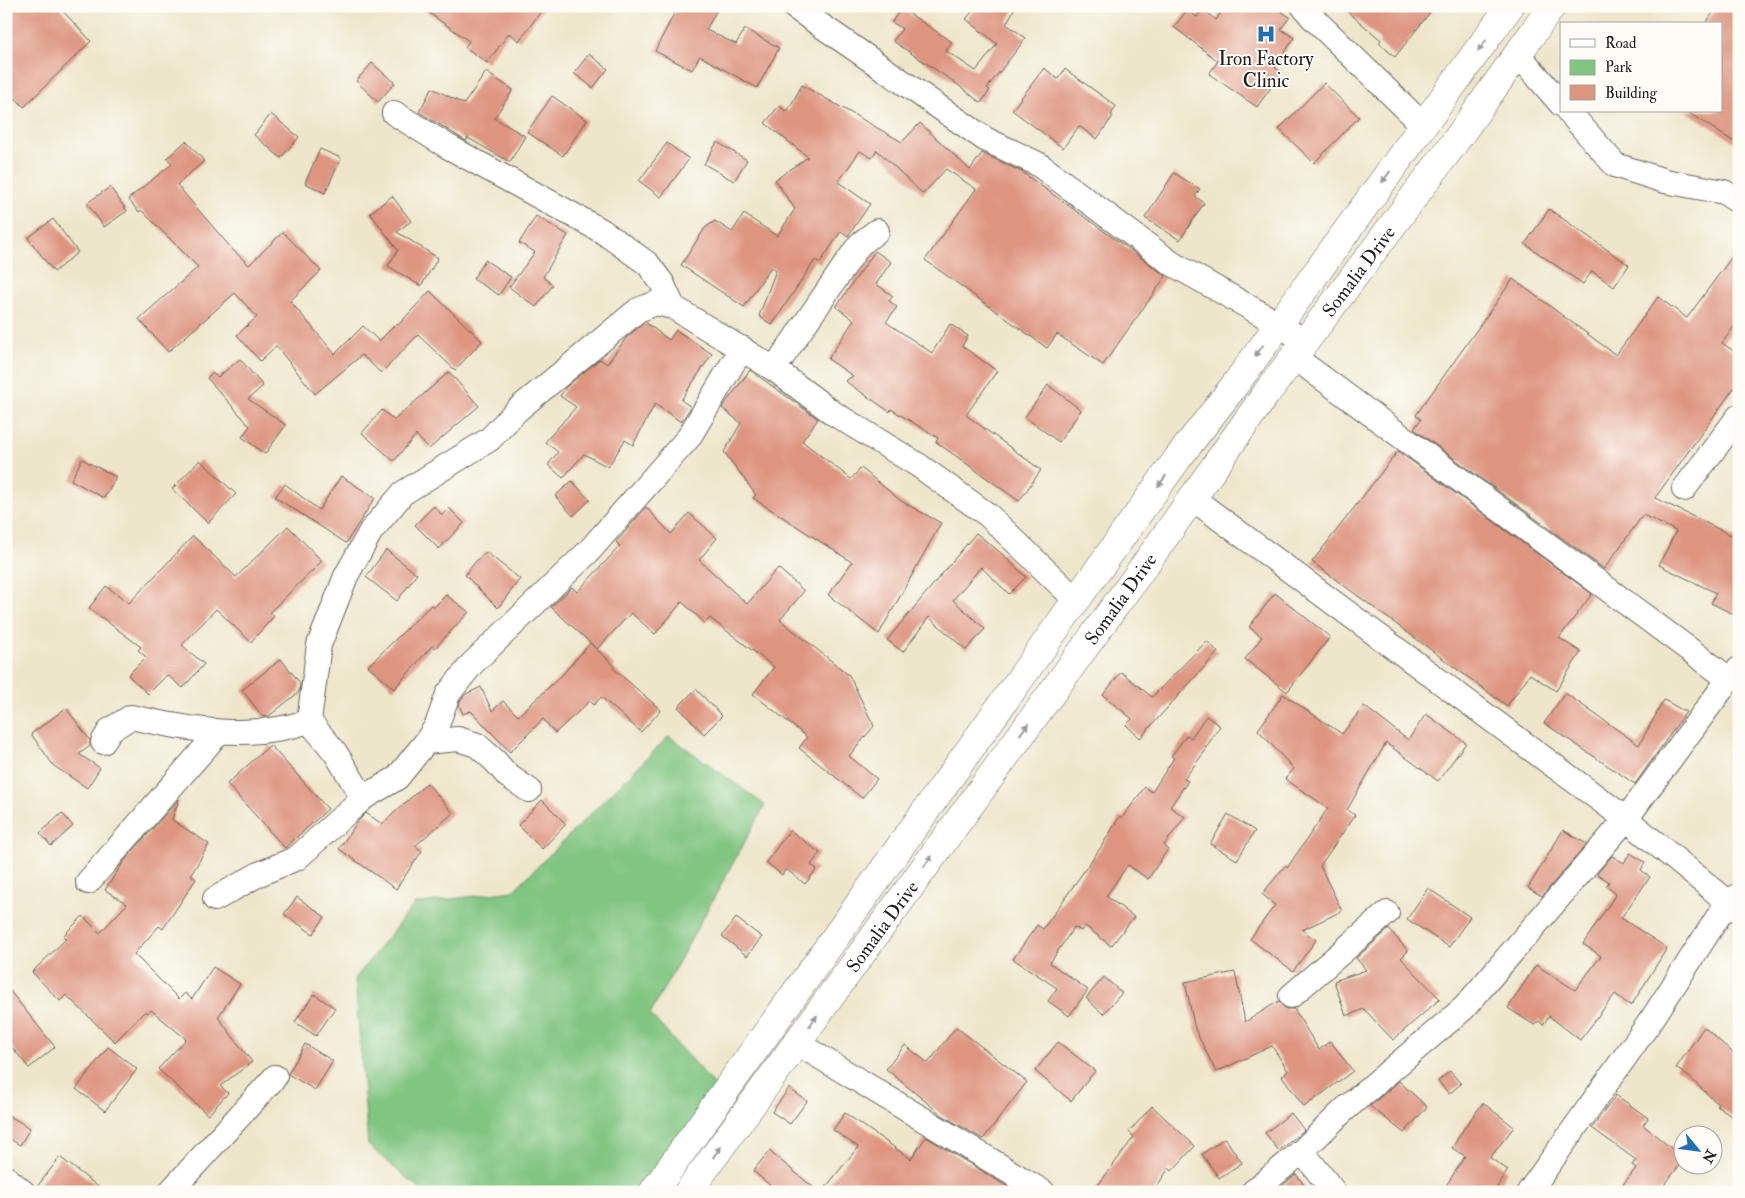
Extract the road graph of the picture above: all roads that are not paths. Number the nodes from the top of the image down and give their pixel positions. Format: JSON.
{"nodes":[{"id":1,"x":793,"y":6,"type":"edge"},
{"id":2,"x":1303,"y":6,"type":"edge"},
{"id":3,"x":1510,"y":6,"type":"edge"},
{"id":4,"x":1552,"y":6,"type":"edge"},
{"id":5,"x":1518,"y":54,"type":"junction"},
{"id":6,"x":1560,"y":103,"type":"edge"},
{"id":7,"x":1569,"y":112,"type":"edge"},
{"id":8,"x":394,"y":113,"type":"dead end"},
{"id":9,"x":1424,"y":126,"type":"junction"},
{"id":10,"x":1739,"y":202,"type":"edge"},
{"id":11,"x":876,"y":231,"type":"dead end"},
{"id":12,"x":673,"y":307,"type":"junction"},
{"id":13,"x":1279,"y":324,"type":"junction"},
{"id":14,"x":742,"y":348,"type":"junction"},
{"id":15,"x":1300,"y":350,"type":"junction"},
{"id":16,"x":774,"y":369,"type":"junction"},
{"id":17,"x":1739,"y":416,"type":"edge"},
{"id":18,"x":1684,"y":489,"type":"dead end"},
{"id":19,"x":1192,"y":498,"type":"junction"},
{"id":20,"x":1076,"y":600,"type":"junction"},
{"id":21,"x":1734,"y":674,"type":"edge"},
{"id":22,"x":309,"y":722,"type":"junction"},
{"id":23,"x":219,"y":732,"type":"junction"},
{"id":24,"x":104,"y":742,"type":"dead end"},
{"id":25,"x":426,"y":742,"type":"junction"},
{"id":26,"x":529,"y":790,"type":"dead end"},
{"id":27,"x":364,"y":798,"type":"junction"},
{"id":28,"x":1626,"y":819,"type":"junction"},
{"id":29,"x":88,"y":882,"type":"dead end"},
{"id":30,"x":215,"y":899,"type":"dead end"},
{"id":31,"x":1735,"y":903,"type":"edge"},
{"id":32,"x":1387,"y":912,"type":"dead end"},
{"id":33,"x":1291,"y":996,"type":"dead end"},
{"id":34,"x":797,"y":1043,"type":"junction"},
{"id":35,"x":275,"y":1076,"type":"dead end"},
{"id":36,"x":1302,"y":1151,"type":"junction"},
{"id":37,"x":6,"y":1178,"type":"edge"},
{"id":38,"x":23,"y":1192,"type":"edge"},
{"id":39,"x":170,"y":1192,"type":"edge"},
{"id":40,"x":653,"y":1192,"type":"edge"},
{"id":41,"x":688,"y":1192,"type":"edge"},
{"id":42,"x":1043,"y":1192,"type":"edge"},
{"id":43,"x":1253,"y":1192,"type":"edge"},
{"id":44,"x":1334,"y":1192,"type":"edge"},
{"id":45,"x":1529,"y":1192,"type":"edge"}],
"edges":[{"from":1,"to":13,"type":"street"},
{"from":2,"to":9,"type":"street"},
{"from":3,"to":9,"type":"main road","name":"Somalia Drive","one_way":true},
{"from":4,"to":5,"type":"main road","name":"Somalia Drive"},
{"from":5,"to":6,"type":"street"},
{"from":5,"to":15,"type":"main road","name":"Somalia Drive"},
{"from":7,"to":10,"type":"street"},
{"from":8,"to":12,"type":"street"},
{"from":9,"to":13,"type":"main road","name":"Somalia Drive","one_way":true},
{"from":11,"to":16,"type":"street"},
{"from":12,"to":14,"type":"street"},
{"from":12,"to":22,"type":"street"},
{"from":13,"to":15,"type":"street"},
{"from":13,"to":20,"type":"main road","name":"Somalia Drive","one_way":true},
{"from":14,"to":16,"type":"street"},
{"from":14,"to":25,"type":"street"},
{"from":15,"to":19,"type":"main road","name":"Somalia Drive"},
{"from":15,"to":21,"type":"street"},
{"from":16,"to":20,"type":"street"},
{"from":17,"to":18,"type":"street"},
{"from":19,"to":28,"type":"street"},
{"from":34,"to":19,"type":"main road","name":"Somalia Drive","one_way":true},
{"from":20,"to":40,"type":"main road","name":"Somalia Drive"},
{"from":21,"to":28,"type":"street"},
{"from":22,"to":23,"type":"street"},
{"from":22,"to":27,"type":"street"},
{"from":23,"to":24,"type":"street"},
{"from":23,"to":29,"type":"street"},
{"from":25,"to":26,"type":"street"},
{"from":25,"to":27,"type":"street"},
{"from":27,"to":30,"type":"street"},
{"from":28,"to":31,"type":"street"},
{"from":28,"to":36,"type":"street"},
{"from":31,"to":45,"type":"street"},
{"from":32,"to":33,"type":"street"},
{"from":41,"to":34,"type":"main road","name":"Somalia Drive","one_way":true},
{"from":34,"to":42,"type":"street"},
{"from":35,"to":39,"type":"street"},
{"from":36,"to":43,"type":"street"},
{"from":36,"to":44,"type":"street"},
{"from":37,"to":38,"type":"street"}]}
